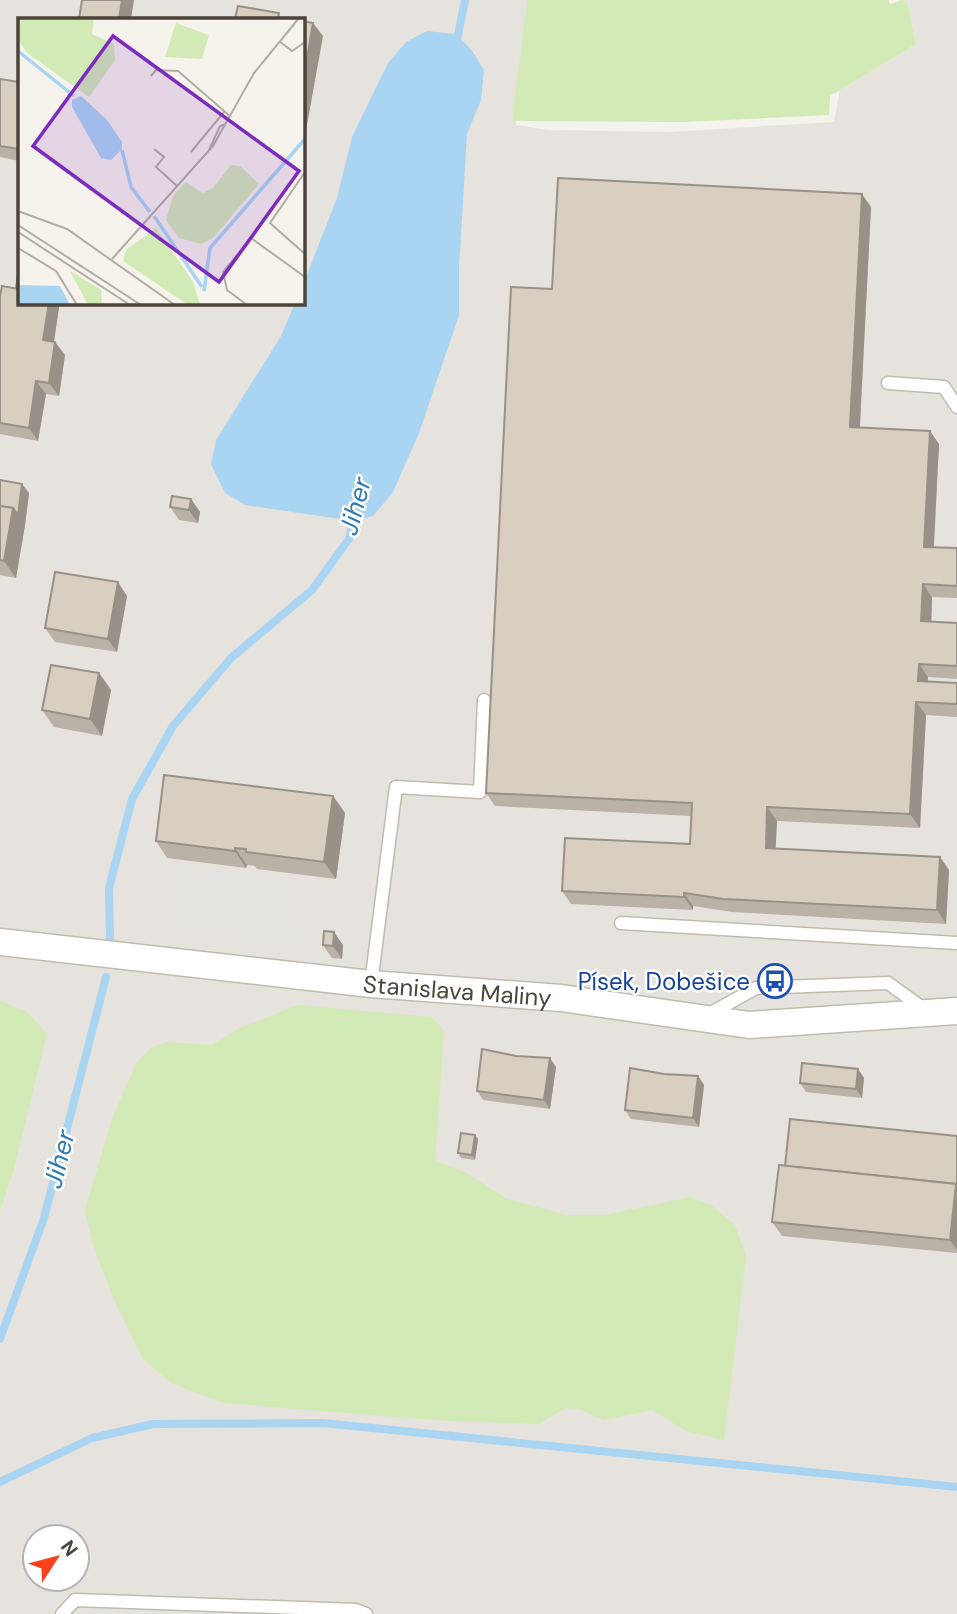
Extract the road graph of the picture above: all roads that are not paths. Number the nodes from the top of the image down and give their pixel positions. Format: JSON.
{"nodes":[{"id":1,"x":888,"y":383,"type":"dead end"},
{"id":2,"x":957,"y":407,"type":"edge"},
{"id":3,"x":484,"y":700,"type":"dead end"},
{"id":4,"x":621,"y":923,"type":"dead end"},
{"id":5,"x":0,"y":942,"type":"edge"},
{"id":6,"x":957,"y":943,"type":"edge"},
{"id":7,"x":371,"y":984,"type":"junction"},
{"id":8,"x":957,"y":1010,"type":"edge"},
{"id":9,"x":930,"y":1013,"type":"junction"},
{"id":10,"x":701,"y":1018,"type":"junction"},
{"id":11,"x":62,"y":1614,"type":"edge"},
{"id":12,"x":366,"y":1614,"type":"edge"}],
"edges":[{"from":1,"to":2,"type":"lane"},
{"from":3,"to":7,"type":"lane"},
{"from":4,"to":6,"type":"lane"},
{"from":5,"to":7,"type":"street","name":"Stanislava Maliny"},
{"from":7,"to":10,"type":"street","name":"Stanislava Maliny"},
{"from":8,"to":9,"type":"street","name":"Stanislava Maliny"},
{"from":9,"to":10,"type":"street","name":"Stanislava Maliny"},
{"from":9,"to":10,"type":"lane"},
{"from":11,"to":12,"type":"lane"}]}
